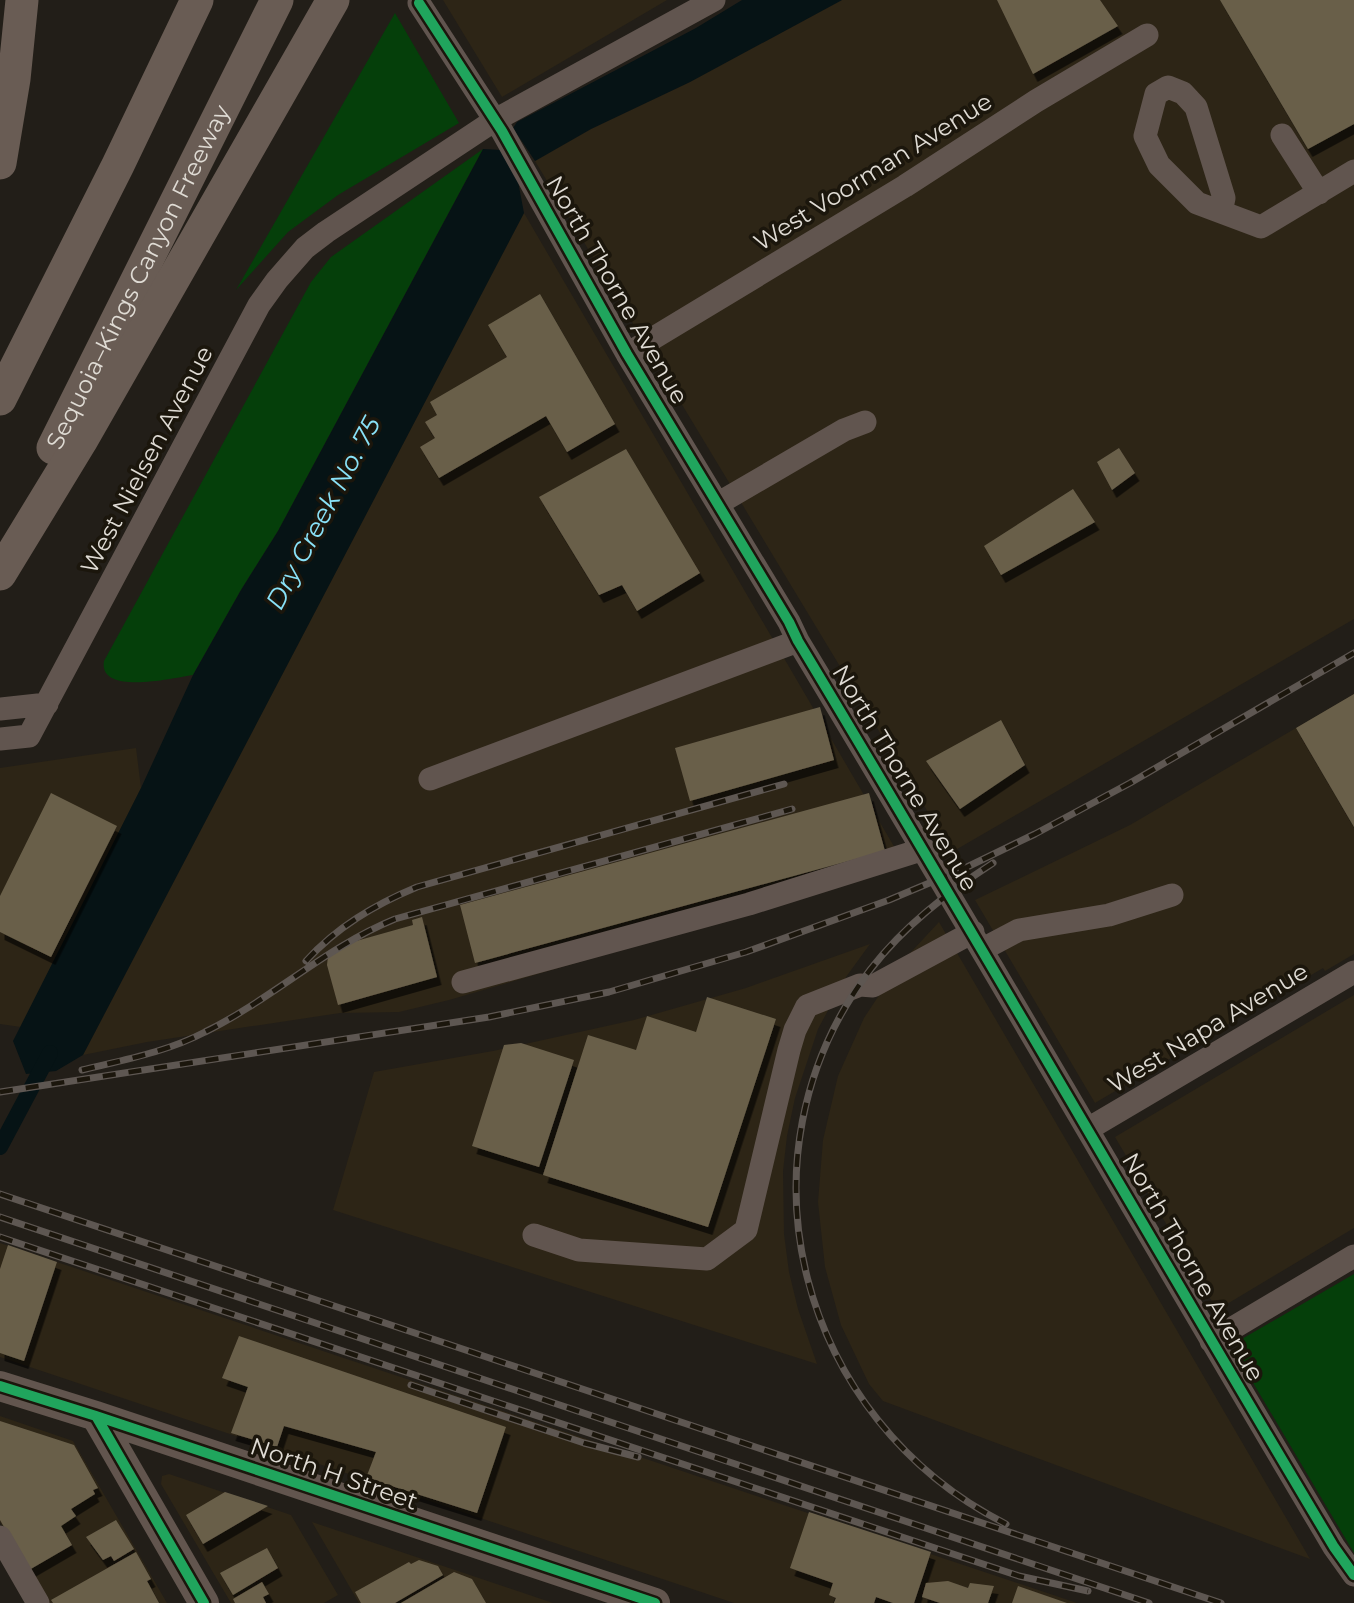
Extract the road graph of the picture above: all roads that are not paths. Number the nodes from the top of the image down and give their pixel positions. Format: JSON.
{"nodes":[{"id":1,"x":22,"y":0,"type":"edge"},
{"id":2,"x":197,"y":0,"type":"edge"},
{"id":3,"x":277,"y":0,"type":"edge"},
{"id":4,"x":320,"y":0,"type":"edge"},
{"id":5,"x":333,"y":0,"type":"edge"},
{"id":6,"x":714,"y":0,"type":"edge"},
{"id":7,"x":419,"y":3,"type":"dead end"},
{"id":8,"x":1147,"y":35,"type":"dead end"},
{"id":9,"x":499,"y":126,"type":"junction"},
{"id":10,"x":1282,"y":135,"type":"dead end"},
{"id":11,"x":0,"y":163,"type":"edge"},
{"id":12,"x":1350,"y":178,"type":"edge"},
{"id":13,"x":1319,"y":193,"type":"junction"},
{"id":14,"x":1221,"y":212,"type":"junction"},
{"id":15,"x":200,"y":229,"type":"junction"},
{"id":16,"x":627,"y":354,"type":"junction"},
{"id":17,"x":0,"y":399,"type":"edge"},
{"id":18,"x":865,"y":422,"type":"dead end"},
{"id":19,"x":719,"y":503,"type":"junction"},
{"id":20,"x":0,"y":554,"type":"edge"},
{"id":21,"x":0,"y":574,"type":"edge"},
{"id":22,"x":798,"y":641,"type":"junction"},
{"id":23,"x":47,"y":704,"type":"junction"},
{"id":24,"x":0,"y":709,"type":"edge"},
{"id":25,"x":0,"y":739,"type":"edge"},
{"id":26,"x":430,"y":779,"type":"dead end"},
{"id":27,"x":923,"y":849,"type":"junction"},
{"id":28,"x":1172,"y":895,"type":"dead end"},
{"id":29,"x":978,"y":940,"type":"junction"},
{"id":30,"x":1354,"y":972,"type":"edge"},
{"id":31,"x":463,"y":982,"type":"dead end"},
{"id":32,"x":1088,"y":1129,"type":"junction"},
{"id":33,"x":534,"y":1235,"type":"dead end"},
{"id":34,"x":1354,"y":1256,"type":"edge"},
{"id":35,"x":1211,"y":1341,"type":"junction"},
{"id":36,"x":0,"y":1386,"type":"edge"},
{"id":37,"x":96,"y":1416,"type":"junction"},
{"id":38,"x":0,"y":1537,"type":"edge"},
{"id":39,"x":1354,"y":1575,"type":"edge"},
{"id":40,"x":38,"y":1603,"type":"edge"},
{"id":41,"x":204,"y":1603,"type":"edge"},
{"id":42,"x":654,"y":1603,"type":"edge"}],
"edges":[{"from":1,"to":11,"type":"highway"},
{"from":2,"to":17,"type":"highway"},
{"from":3,"to":20,"type":"highway","name":"Sequoia–Kings Canyon Freeway"},
{"from":4,"to":15,"type":"highway"},
{"from":5,"to":15,"type":"highway"},
{"from":6,"to":9,"type":"street"},
{"from":7,"to":9,"type":"street","name":"North Thorne Avenue"},
{"from":8,"to":16,"type":"street","name":"West Voorman Avenue"},
{"from":9,"to":16,"type":"street","name":"North Thorne Avenue"},
{"from":9,"to":23,"type":"street","name":"West Nielsen Avenue"},
{"from":10,"to":13,"type":"street"},
{"from":12,"to":13,"type":"street"},
{"from":13,"to":14,"type":"street"},
{"from":14,"to":14,"type":"street"},
{"from":15,"to":21,"type":"highway"},
{"from":16,"to":19,"type":"street","name":"North Thorne Avenue"},
{"from":18,"to":19,"type":"street"},
{"from":19,"to":22,"type":"street","name":"North Thorne Avenue"},
{"from":22,"to":26,"type":"street"},
{"from":22,"to":27,"type":"street","name":"North Thorne Avenue"},
{"from":23,"to":24,"type":"street"},
{"from":23,"to":25,"type":"street","name":"West Nielsen Avenue"},
{"from":27,"to":29,"type":"street","name":"North Thorne Avenue"},
{"from":27,"to":31,"type":"street"},
{"from":28,"to":29,"type":"street"},
{"from":29,"to":32,"type":"street","name":"North Thorne Avenue"},
{"from":29,"to":33,"type":"street"},
{"from":30,"to":32,"type":"street","name":"West Napa Avenue"},
{"from":32,"to":35,"type":"street","name":"North Thorne Avenue"},
{"from":34,"to":35,"type":"street"},
{"from":35,"to":39,"type":"street","name":"North Thorne Avenue"},
{"from":36,"to":37,"type":"main road","name":"North H Street"},
{"from":37,"to":41,"type":"main road"},
{"from":37,"to":42,"type":"main road","name":"North H Street"},
{"from":38,"to":40,"type":"street"}]}
